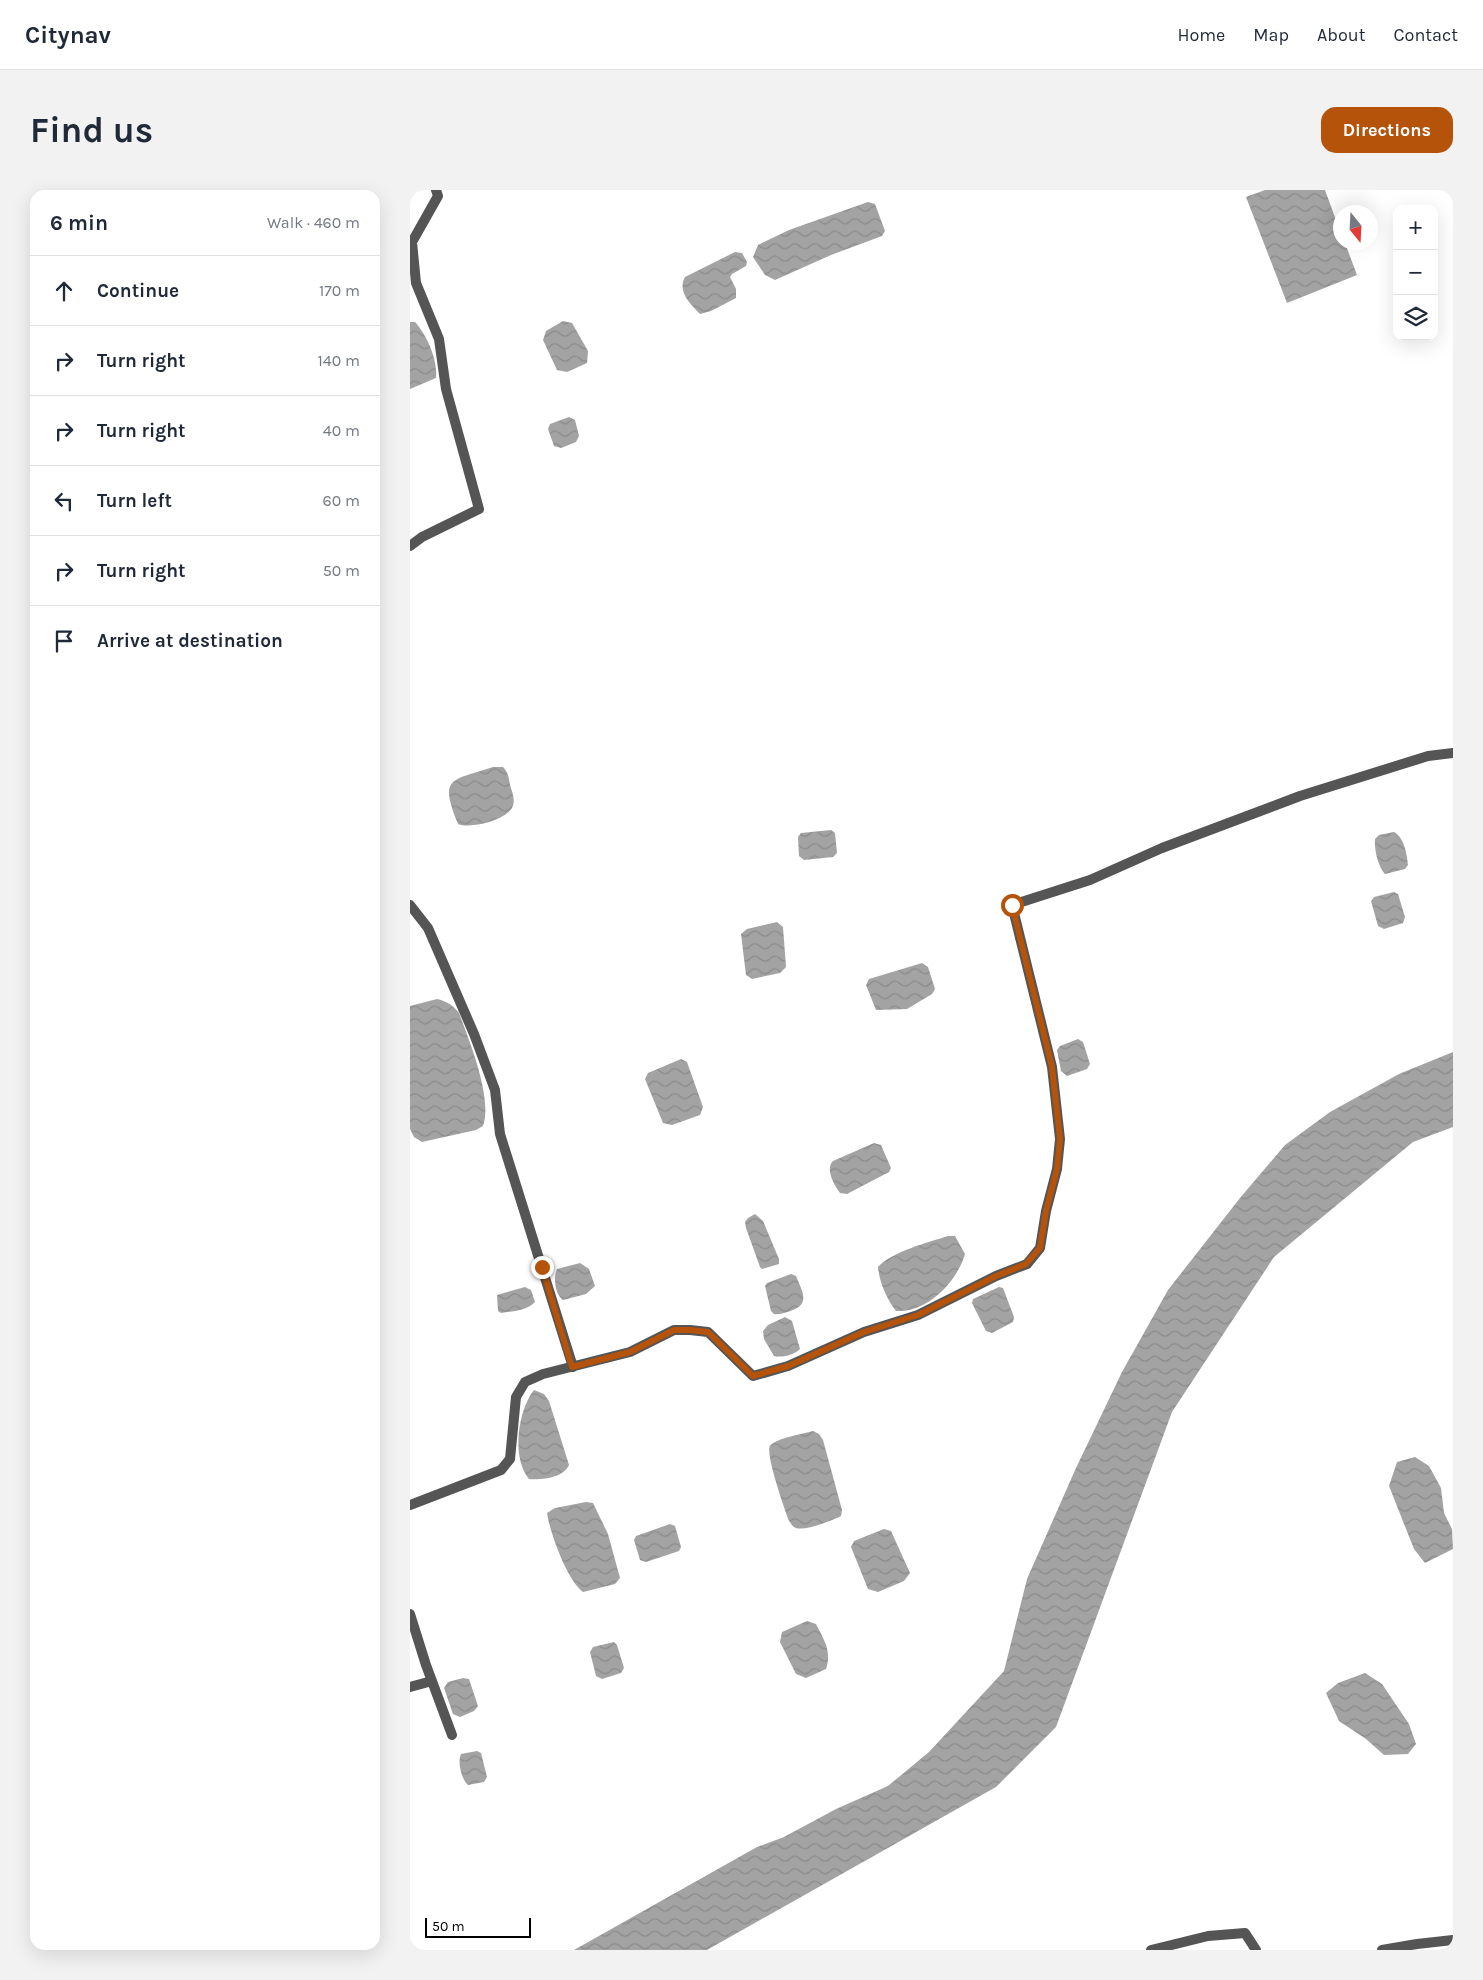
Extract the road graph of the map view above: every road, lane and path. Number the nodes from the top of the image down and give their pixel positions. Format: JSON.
{"nodes":[{"id":1,"x":436,"y":190,"type":"edge"},
{"id":2,"x":410,"y":546,"type":"edge"},
{"id":3,"x":1453,"y":753,"type":"edge"},
{"id":4,"x":410,"y":905,"type":"edge"},
{"id":5,"x":572,"y":1367,"type":"junction"},
{"id":6,"x":410,"y":1505,"type":"edge"},
{"id":7,"x":410,"y":1614,"type":"edge"},
{"id":8,"x":432,"y":1681,"type":"junction"},
{"id":9,"x":410,"y":1687,"type":"edge"},
{"id":10,"x":452,"y":1736,"type":"dead end"},
{"id":11,"x":1453,"y":1940,"type":"edge"},
{"id":12,"x":1151,"y":1950,"type":"edge"},
{"id":13,"x":1256,"y":1950,"type":"edge"},
{"id":14,"x":1382,"y":1950,"type":"edge"}],
"edges":[{"from":1,"to":2,"type":"street"},
{"from":3,"to":5,"type":"street"},
{"from":4,"to":5,"type":"street"},
{"from":5,"to":6,"type":"street"},
{"from":7,"to":8,"type":"street"},
{"from":8,"to":9,"type":"street"},
{"from":8,"to":10,"type":"street"},
{"from":11,"to":14,"type":"street"},
{"from":12,"to":13,"type":"street"}]}
